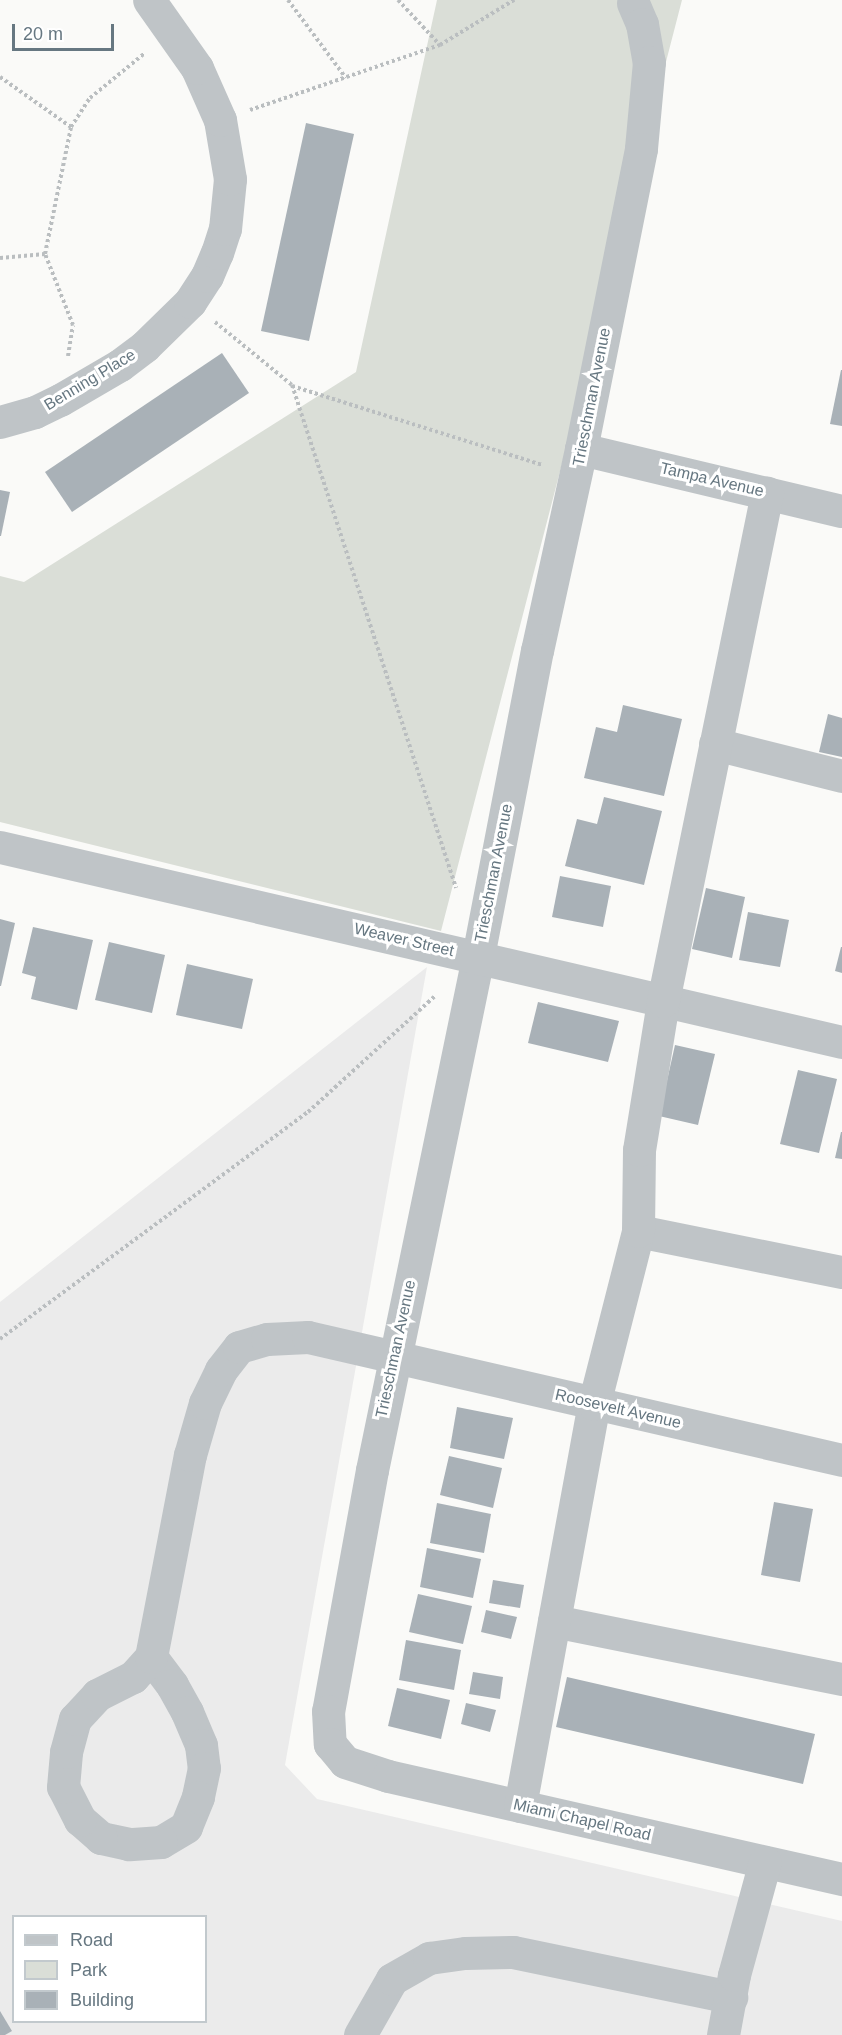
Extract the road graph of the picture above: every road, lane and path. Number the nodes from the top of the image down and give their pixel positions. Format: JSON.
{"nodes":[{"id":1,"x":149,"y":0,"type":"edge"},
{"id":2,"x":288,"y":0,"type":"edge"},
{"id":3,"x":398,"y":0,"type":"edge"},
{"id":4,"x":514,"y":0,"type":"edge"},
{"id":5,"x":633,"y":3,"type":"dead end"},
{"id":6,"x":171,"y":32,"type":"junction"},
{"id":7,"x":440,"y":45,"type":"junction"},
{"id":8,"x":0,"y":77,"type":"edge"},
{"id":9,"x":346,"y":78,"type":"junction"},
{"id":10,"x":220,"y":120,"type":"junction"},
{"id":11,"x":71,"y":127,"type":"junction"},
{"id":12,"x":45,"y":254,"type":"junction"},
{"id":13,"x":0,"y":258,"type":"edge"},
{"id":14,"x":190,"y":302,"type":"junction"},
{"id":15,"x":292,"y":386,"type":"junction"},
{"id":16,"x":60,"y":400,"type":"junction"},
{"id":17,"x":0,"y":422,"type":"edge"},
{"id":18,"x":581,"y":449,"type":"junction"},
{"id":19,"x":767,"y":493,"type":"junction"},
{"id":20,"x":842,"y":511,"type":"edge"},
{"id":21,"x":715,"y":744,"type":"junction"},
{"id":22,"x":842,"y":776,"type":"edge"},
{"id":23,"x":0,"y":847,"type":"edge"},
{"id":24,"x":456,"y":890,"type":"dead end"},
{"id":25,"x":478,"y":957,"type":"junction"},
{"id":26,"x":663,"y":1001,"type":"junction"},
{"id":27,"x":842,"y":1042,"type":"edge"},
{"id":28,"x":638,"y":1231,"type":"junction"},
{"id":29,"x":842,"y":1272,"type":"edge"},
{"id":30,"x":0,"y":1339,"type":"edge"},
{"id":31,"x":395,"y":1356,"type":"junction"},
{"id":32,"x":594,"y":1404,"type":"junction"},
{"id":33,"x":842,"y":1460,"type":"edge"},
{"id":34,"x":554,"y":1621,"type":"junction"},
{"id":35,"x":151,"y":1657,"type":"junction"},
{"id":36,"x":842,"y":1679,"type":"edge"},
{"id":37,"x":330,"y":1744,"type":"joint"},
{"id":38,"x":520,"y":1806,"type":"junction"},
{"id":39,"x":765,"y":1862,"type":"junction"},
{"id":40,"x":842,"y":1879,"type":"edge"},
{"id":41,"x":731,"y":1996,"type":"junction"},
{"id":42,"x":360,"y":2035,"type":"edge"},
{"id":43,"x":723,"y":2035,"type":"edge"}],
"edges":[{"from":1,"to":6,"type":"street","name":"Benning Place"},
{"from":2,"to":9,"type":"path"},
{"from":3,"to":7,"type":"path"},
{"from":4,"to":7,"type":"path"},
{"from":5,"to":18,"type":"street","name":"Trieschman Avenue"},
{"from":6,"to":10,"type":"street","name":"Benning Place"},
{"from":6,"to":11,"type":"path"},
{"from":7,"to":9,"type":"path"},
{"from":8,"to":11,"type":"path"},
{"from":9,"to":10,"type":"path"},
{"from":10,"to":14,"type":"street","name":"Benning Place"},
{"from":11,"to":12,"type":"path"},
{"from":12,"to":13,"type":"path"},
{"from":12,"to":16,"type":"path"},
{"from":14,"to":15,"type":"path"},
{"from":14,"to":16,"type":"street","name":"Benning Place"},
{"from":15,"to":18,"type":"path"},
{"from":15,"to":24,"type":"path"},
{"from":16,"to":17,"type":"street","name":"Benning Place"},
{"from":18,"to":19,"type":"street","name":"Tampa Avenue"},
{"from":18,"to":25,"type":"street","name":"Trieschman Avenue"},
{"from":19,"to":20,"type":"street","name":"Tampa Avenue"},
{"from":19,"to":21,"type":"street"},
{"from":21,"to":22,"type":"street"},
{"from":21,"to":26,"type":"street"},
{"from":23,"to":25,"type":"street","name":"Weaver Street"},
{"from":25,"to":26,"type":"street","name":"Weaver Street"},
{"from":25,"to":30,"type":"path"},
{"from":25,"to":31,"type":"street","name":"Trieschman Avenue"},
{"from":26,"to":27,"type":"street","name":"Weaver Street"},
{"from":26,"to":28,"type":"street"},
{"from":28,"to":29,"type":"street"},
{"from":28,"to":32,"type":"street"},
{"from":31,"to":32,"type":"street","name":"Roosevelt Avenue"},
{"from":31,"to":35,"type":"street","name":"Roosevelt Avenue"},
{"from":31,"to":37,"type":"street","name":"Trieschman Avenue"},
{"from":32,"to":33,"type":"street","name":"Roosevelt Avenue"},
{"from":32,"to":34,"type":"street"},
{"from":34,"to":36,"type":"street"},
{"from":34,"to":38,"type":"street"},
{"from":35,"to":35,"type":"street"},
{"from":37,"to":38,"type":"street","name":"Miami Chapel Road"},
{"from":38,"to":39,"type":"street","name":"Miami Chapel Road"},
{"from":39,"to":40,"type":"street","name":"Miami Chapel Road"},
{"from":39,"to":41,"type":"street"},
{"from":41,"to":42,"type":"street"},
{"from":41,"to":43,"type":"street"}]}
